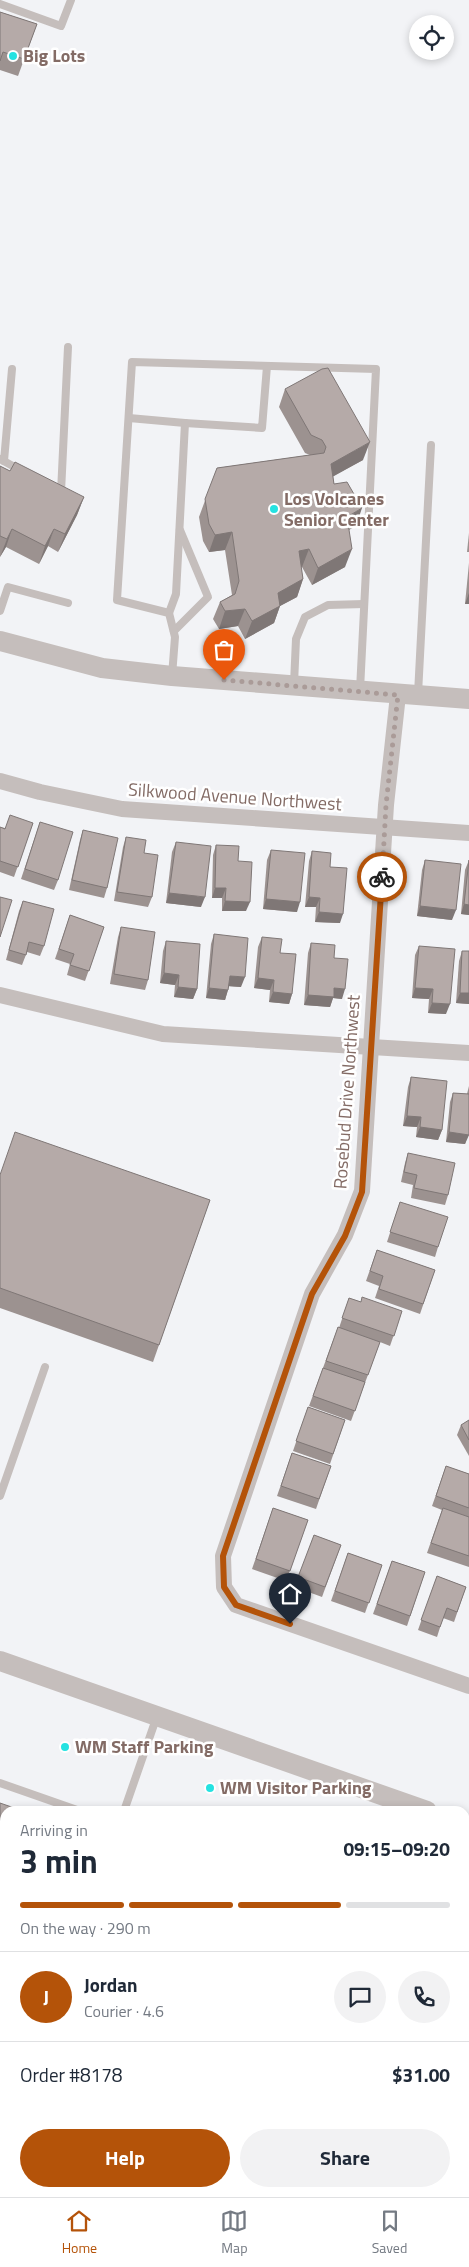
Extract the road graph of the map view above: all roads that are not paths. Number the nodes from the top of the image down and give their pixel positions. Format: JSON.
{"nodes":[{"id":1,"x":71,"y":0,"type":"edge"},
{"id":2,"x":0,"y":4,"type":"edge"},
{"id":3,"x":68,"y":347,"type":"dead end"},
{"id":4,"x":266,"y":366,"type":"junction"},
{"id":5,"x":12,"y":369,"type":"dead end"},
{"id":6,"x":129,"y":418,"type":"junction"},
{"id":7,"x":185,"y":423,"type":"junction"},
{"id":8,"x":431,"y":445,"type":"dead end"},
{"id":9,"x":2,"y":460,"type":"edge"},
{"id":10,"x":28,"y":474,"type":"edge"},
{"id":11,"x":53,"y":487,"type":"edge"},
{"id":12,"x":180,"y":528,"type":"junction"},
{"id":13,"x":68,"y":603,"type":"dead end"},
{"id":14,"x":364,"y":604,"type":"junction"},
{"id":15,"x":0,"y":611,"type":"edge"},
{"id":16,"x":169,"y":613,"type":"junction"},
{"id":17,"x":174,"y":631,"type":"junction"},
{"id":18,"x":0,"y":641,"type":"edge"},
{"id":19,"x":172,"y":676,"type":"junction"},
{"id":20,"x":294,"y":686,"type":"junction"},
{"id":21,"x":359,"y":692,"type":"junction"},
{"id":22,"x":398,"y":695,"type":"junction"},
{"id":23,"x":418,"y":696,"type":"junction"},
{"id":24,"x":469,"y":700,"type":"edge"},
{"id":25,"x":0,"y":781,"type":"edge"},
{"id":26,"x":385,"y":828,"type":"junction"},
{"id":27,"x":469,"y":833,"type":"edge"},
{"id":28,"x":0,"y":995,"type":"edge"},
{"id":29,"x":372,"y":1047,"type":"junction"},
{"id":30,"x":469,"y":1053,"type":"edge"},
{"id":31,"x":45,"y":1367,"type":"dead end"},
{"id":32,"x":0,"y":1496,"type":"edge"},
{"id":33,"x":0,"y":1661,"type":"edge"},
{"id":34,"x":469,"y":1686,"type":"edge"},
{"id":35,"x":157,"y":1716,"type":"junction"},
{"id":36,"x":0,"y":1783,"type":"edge"},
{"id":37,"x":66,"y":1806,"type":"edge"},
{"id":38,"x":126,"y":1806,"type":"edge"},
{"id":39,"x":413,"y":1806,"type":"edge"}],
"edges":[{"from":1,"to":2,"type":"lane"},
{"from":3,"to":11,"type":"lane"},
{"from":4,"to":6,"type":"lane"},
{"from":4,"to":7,"type":"lane"},
{"from":4,"to":14,"type":"lane"},
{"from":5,"to":9,"type":"lane"},
{"from":6,"to":7,"type":"lane"},
{"from":6,"to":16,"type":"lane"},
{"from":7,"to":12,"type":"lane"},
{"from":8,"to":23,"type":"lane"},
{"from":9,"to":10,"type":"lane"},
{"from":12,"to":16,"type":"lane"},
{"from":12,"to":17,"type":"lane"},
{"from":13,"to":15,"type":"lane"},
{"from":14,"to":20,"type":"lane"},
{"from":14,"to":21,"type":"lane"},
{"from":16,"to":17,"type":"lane"},
{"from":17,"to":19,"type":"lane"},
{"from":18,"to":19,"type":"street"},
{"from":19,"to":20,"type":"street"},
{"from":20,"to":21,"type":"street"},
{"from":21,"to":22,"type":"street"},
{"from":22,"to":23,"type":"street"},
{"from":22,"to":26,"type":"street","name":"Rosebud Drive Northwest"},
{"from":23,"to":24,"type":"street"},
{"from":25,"to":26,"type":"street","name":"Silkwood Avenue Northwest"},
{"from":26,"to":27,"type":"street","name":"Silkwood Avenue Northwest"},
{"from":26,"to":29,"type":"street","name":"Rosebud Drive Northwest"},
{"from":28,"to":29,"type":"street"},
{"from":29,"to":30,"type":"street"},
{"from":29,"to":34,"type":"street","name":"Rosebud Drive Northwest"},
{"from":31,"to":32,"type":"lane"},
{"from":33,"to":35,"type":"street"},
{"from":35,"to":38,"type":"lane"},
{"from":35,"to":39,"type":"street"},
{"from":36,"to":37,"type":"lane"}]}
